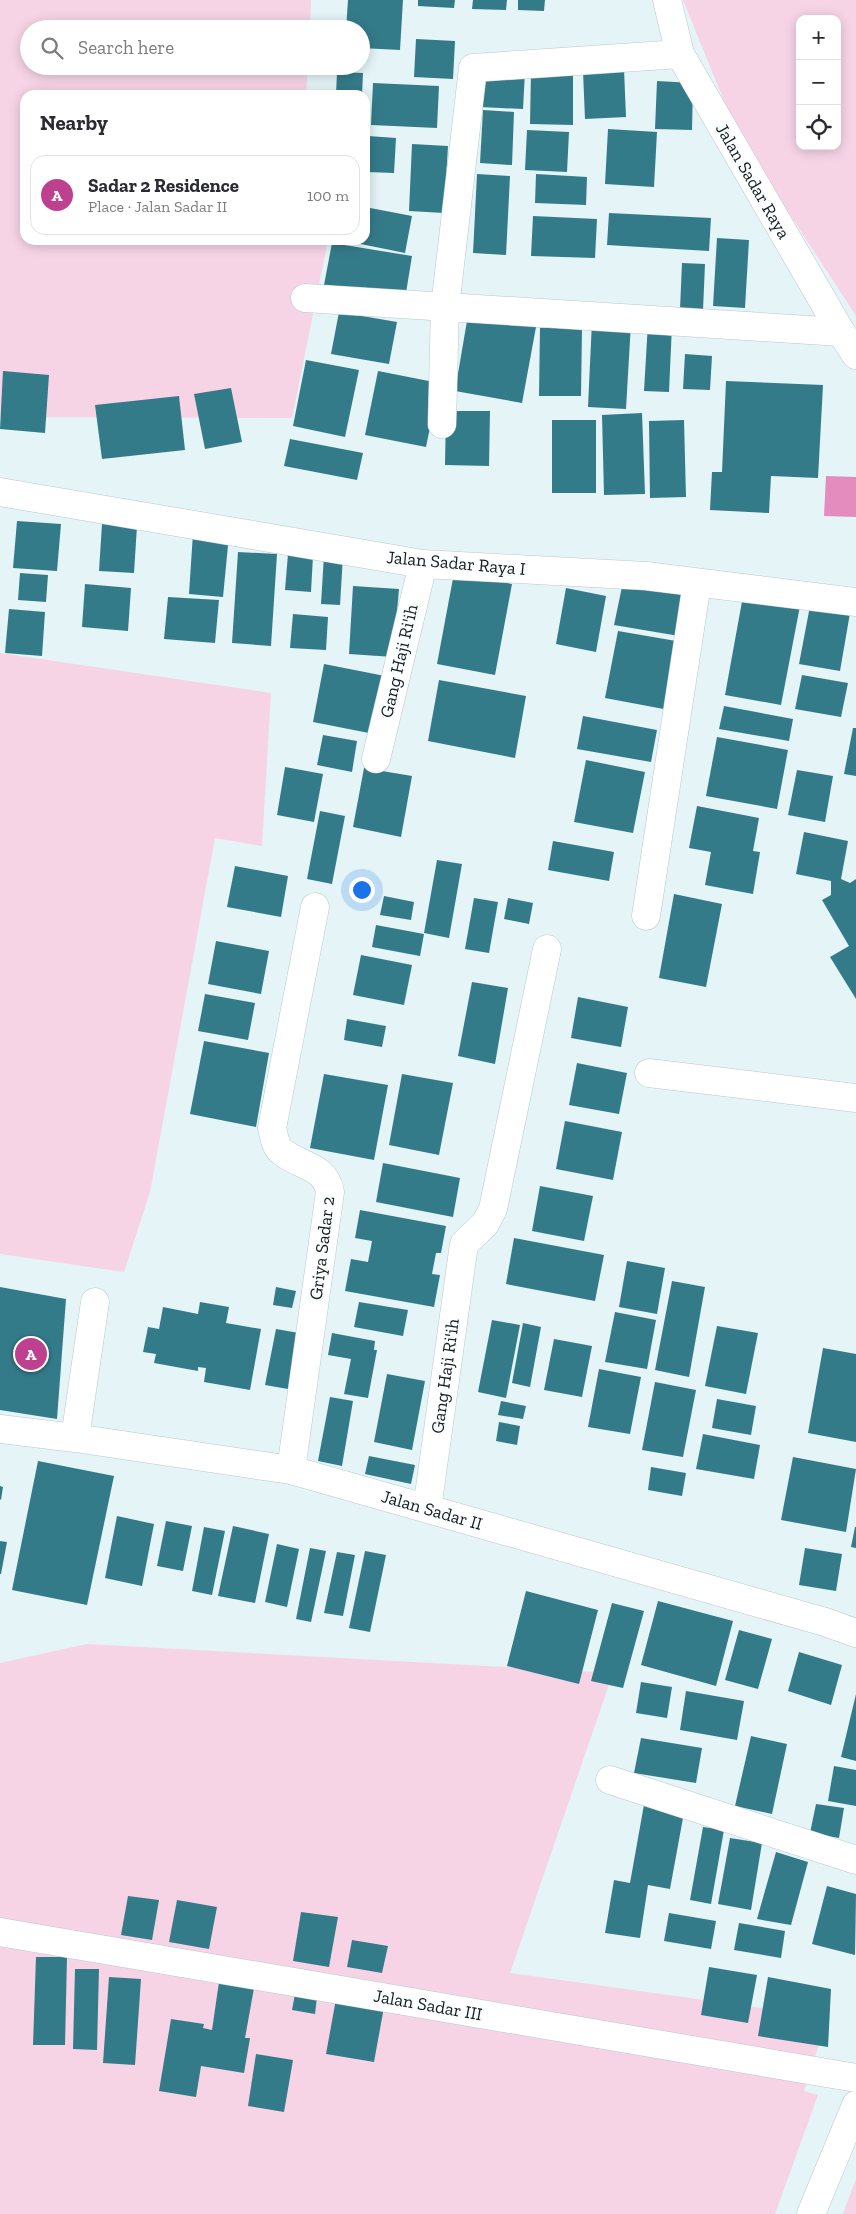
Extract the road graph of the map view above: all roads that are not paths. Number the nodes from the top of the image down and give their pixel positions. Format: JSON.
{"nodes":[{"id":1,"x":667,"y":0,"type":"edge"},
{"id":2,"x":680,"y":54,"type":"junction"},
{"id":3,"x":305,"y":298,"type":"dead end"},
{"id":4,"x":445,"y":307,"type":"junction"},
{"id":5,"x":840,"y":332,"type":"junction"},
{"id":6,"x":856,"y":355,"type":"edge"},
{"id":7,"x":442,"y":424,"type":"dead end"},
{"id":8,"x":0,"y":492,"type":"edge"},
{"id":9,"x":423,"y":564,"type":"junction"},
{"id":10,"x":697,"y":583,"type":"junction"},
{"id":11,"x":856,"y":602,"type":"edge"},
{"id":12,"x":376,"y":758,"type":"dead end"},
{"id":13,"x":315,"y":908,"type":"dead end"},
{"id":14,"x":646,"y":916,"type":"dead end"},
{"id":15,"x":547,"y":950,"type":"dead end"},
{"id":16,"x":650,"y":1073,"type":"dead end"},
{"id":17,"x":856,"y":1098,"type":"edge"},
{"id":18,"x":95,"y":1302,"type":"dead end"},
{"id":19,"x":0,"y":1429,"type":"edge"},
{"id":20,"x":75,"y":1438,"type":"junction"},
{"id":21,"x":291,"y":1470,"type":"junction"},
{"id":22,"x":427,"y":1509,"type":"junction"},
{"id":23,"x":856,"y":1633,"type":"edge"},
{"id":24,"x":610,"y":1780,"type":"dead end"},
{"id":25,"x":856,"y":1860,"type":"edge"},
{"id":26,"x":0,"y":1932,"type":"edge"},
{"id":27,"x":856,"y":2078,"type":"edge"},
{"id":28,"x":856,"y":2105,"type":"edge"},
{"id":29,"x":811,"y":2214,"type":"edge"}],
"edges":[{"from":1,"to":2,"type":"street","name":"Jalan Sadar Raya"},
{"from":2,"to":4,"type":"street"},
{"from":2,"to":5,"type":"street","name":"Jalan Sadar Raya"},
{"from":3,"to":4,"type":"street"},
{"from":4,"to":5,"type":"street"},
{"from":4,"to":7,"type":"street"},
{"from":5,"to":6,"type":"street","name":"Jalan Sadar Raya"},
{"from":8,"to":9,"type":"street","name":"Jalan Sadar Raya I"},
{"from":9,"to":10,"type":"street","name":"Jalan Sadar Raya I"},
{"from":9,"to":12,"type":"street","name":"Gang Haji Ri'ih"},
{"from":10,"to":11,"type":"street","name":"Jalan Sadar Raya I"},
{"from":10,"to":14,"type":"street"},
{"from":13,"to":21,"type":"street","name":"Griya Sadar 2"},
{"from":15,"to":22,"type":"street","name":"Gang Haji Ri'ih"},
{"from":16,"to":17,"type":"street"},
{"from":18,"to":20,"type":"street"},
{"from":19,"to":20,"type":"street","name":"Jalan Sadar II"},
{"from":20,"to":21,"type":"street","name":"Jalan Sadar II"},
{"from":21,"to":22,"type":"street","name":"Jalan Sadar II"},
{"from":22,"to":23,"type":"street","name":"Jalan Sadar II"},
{"from":24,"to":25,"type":"street"},
{"from":26,"to":27,"type":"street","name":"Jalan Sadar III"},
{"from":28,"to":29,"type":"street"}]}
